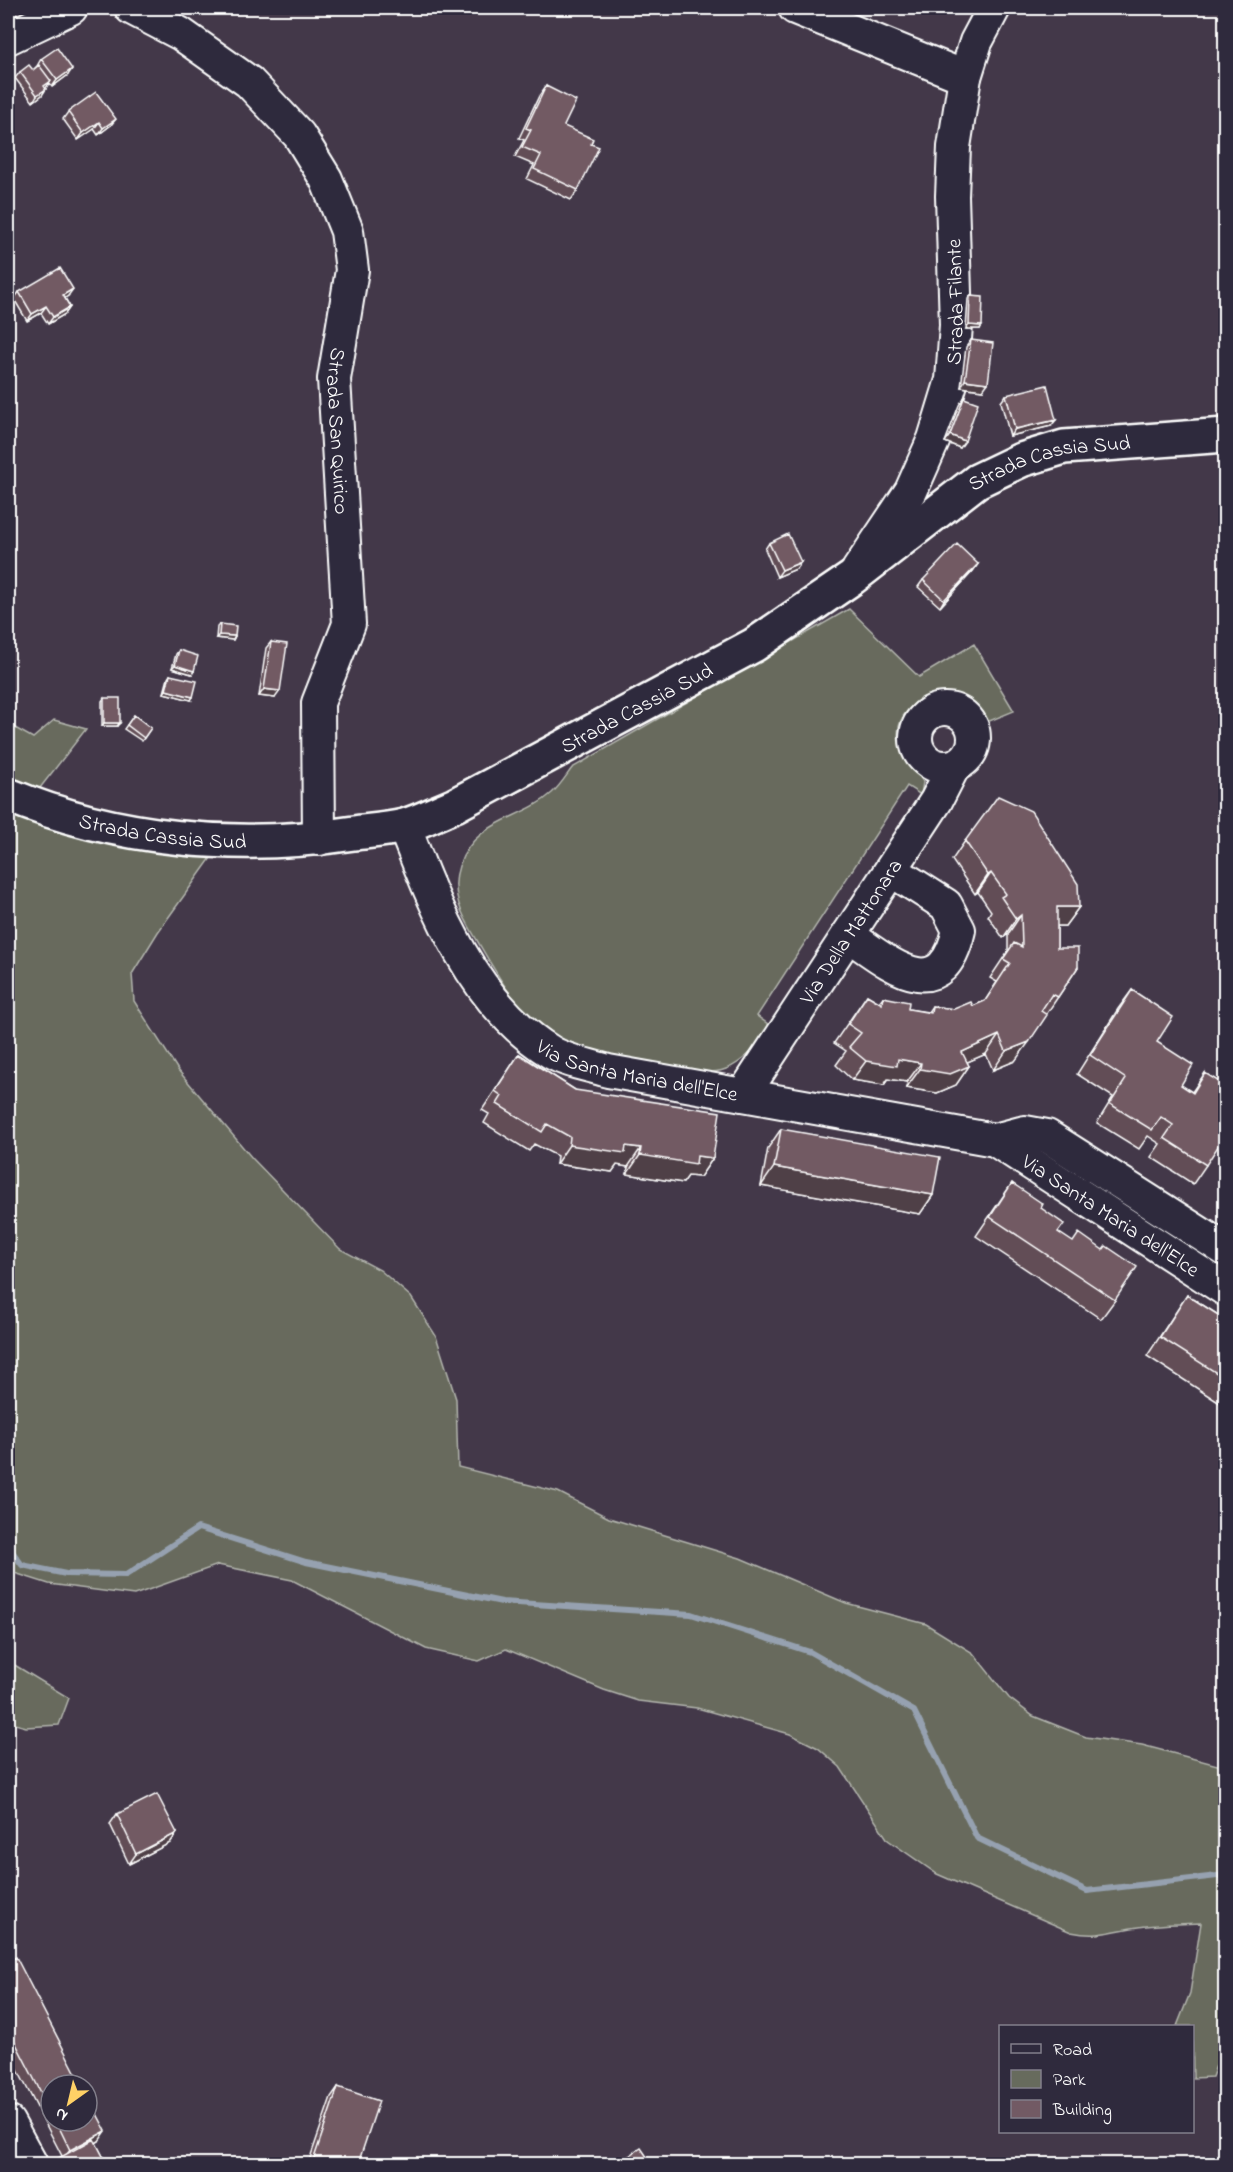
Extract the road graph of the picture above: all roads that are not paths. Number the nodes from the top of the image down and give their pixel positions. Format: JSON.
{"nodes":[{"id":1,"x":71,"y":8,"type":"edge"},
{"id":2,"x":131,"y":8,"type":"edge"},
{"id":3,"x":795,"y":8,"type":"edge"},
{"id":4,"x":994,"y":8,"type":"edge"},
{"id":5,"x":8,"y":38,"type":"edge"},
{"id":6,"x":964,"y":77,"type":"junction"},
{"id":7,"x":1226,"y":435,"type":"edge"},
{"id":8,"x":852,"y":578,"type":"junction"},
{"id":9,"x":954,"y":766,"type":"dead end"},
{"id":10,"x":8,"y":795,"type":"edge"},
{"id":11,"x":404,"y":826,"type":"junction"},
{"id":12,"x":319,"y":839,"type":"junction"},
{"id":13,"x":891,"y":870,"type":"junction"},
{"id":14,"x":848,"y":935,"type":"junction"},
{"id":15,"x":743,"y":1095,"type":"junction"},
{"id":16,"x":995,"y":1140,"type":"junction"},
{"id":17,"x":1226,"y":1250,"type":"edge"},
{"id":18,"x":1226,"y":1290,"type":"edge"},
{"id":19,"x":8,"y":2122,"type":"edge"},
{"id":20,"x":31,"y":2164,"type":"edge"}],
"edges":[{"from":1,"to":5,"type":"street"},
{"from":2,"to":12,"type":"street","name":"Strada San Quirico"},
{"from":3,"to":6,"type":"street"},
{"from":4,"to":6,"type":"street","name":"Strada Filante"},
{"from":6,"to":8,"type":"street","name":"Strada Filante"},
{"from":7,"to":8,"type":"main road","name":"Strada Cassia Sud"},
{"from":8,"to":11,"type":"main road","name":"Strada Cassia Sud"},
{"from":9,"to":13,"type":"street","name":"Via Della Mattonara"},
{"from":10,"to":12,"type":"main road","name":"Strada Cassia Sud"},
{"from":11,"to":12,"type":"main road","name":"Strada Cassia Sud"},
{"from":11,"to":15,"type":"street","name":"Via Santa Maria dell'Elce"},
{"from":13,"to":14,"type":"street","name":"Via Della Mattonara"},
{"from":13,"to":14,"type":"street"},
{"from":14,"to":15,"type":"street","name":"Via Della Mattonara"},
{"from":15,"to":16,"type":"street","name":"Via Santa Maria dell'Elce"},
{"from":16,"to":17,"type":"street","name":"Via Santa Maria dell'Elce"},
{"from":16,"to":18,"type":"street","name":"Via Santa Maria dell'Elce"},
{"from":19,"to":20,"type":"street"}]}
